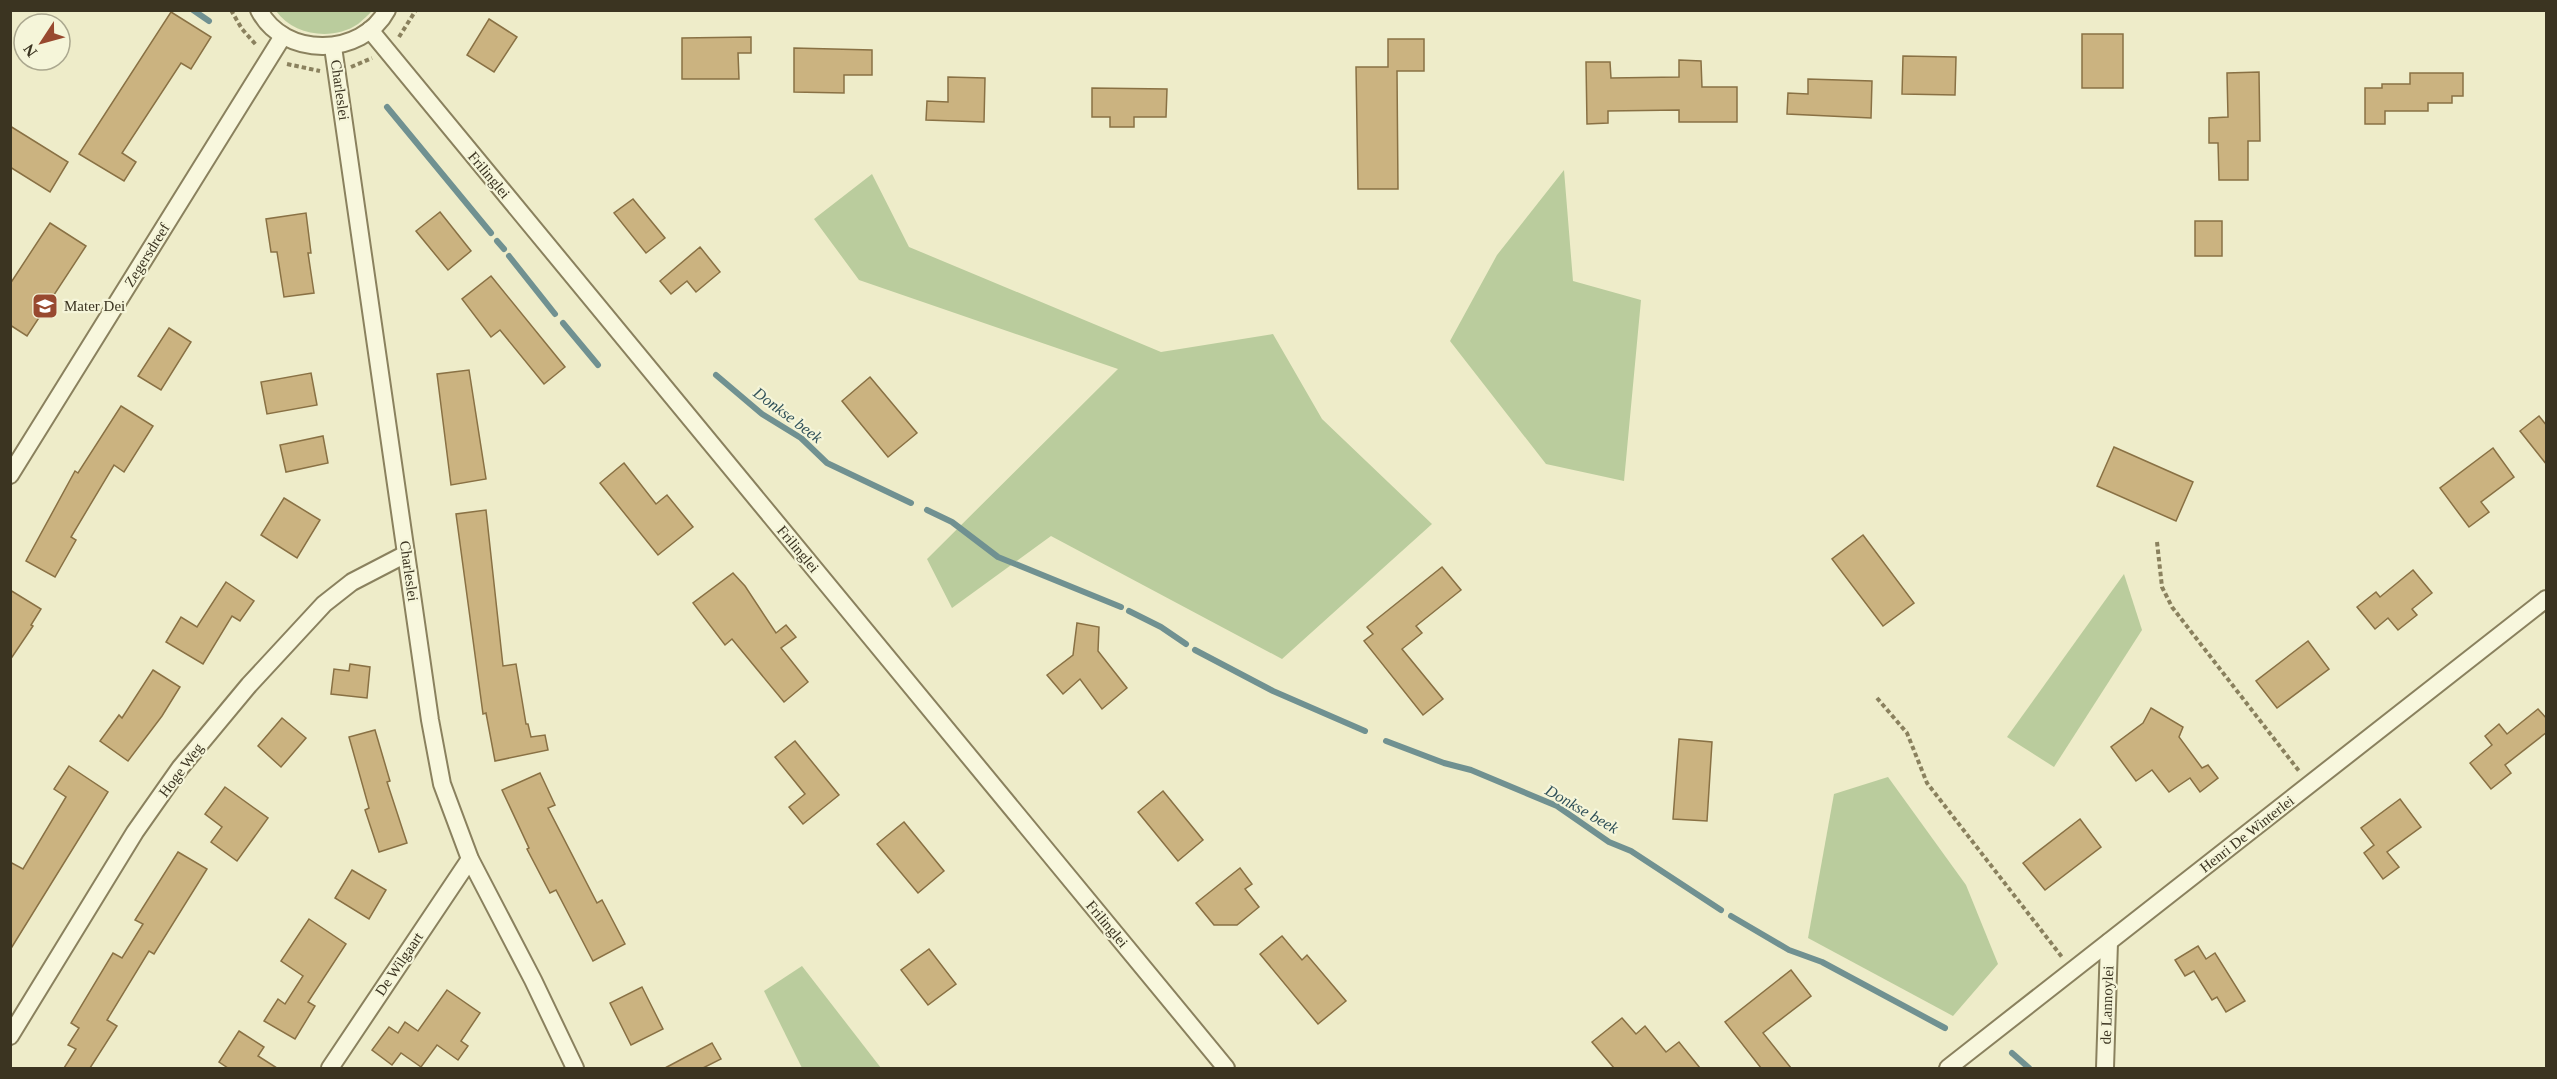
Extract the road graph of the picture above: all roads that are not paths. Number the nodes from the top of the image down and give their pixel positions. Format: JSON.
{"nodes":[{"id":1,"x":259,"y":10,"type":"edge"},
{"id":2,"x":387,"y":10,"type":"edge"},
{"id":3,"x":370,"y":30,"type":"junction"},
{"id":4,"x":283,"y":36,"type":"junction"},
{"id":5,"x":333,"y":46,"type":"junction"},
{"id":6,"x":10,"y":475,"type":"edge"},
{"id":7,"x":406,"y":554,"type":"junction"},
{"id":8,"x":2547,"y":599,"type":"edge"},
{"id":9,"x":470,"y":860,"type":"junction"},
{"id":10,"x":2109,"y":942,"type":"junction"},
{"id":11,"x":10,"y":1036,"type":"edge"},
{"id":12,"x":330,"y":1068,"type":"edge"},
{"id":13,"x":575,"y":1068,"type":"edge"},
{"id":14,"x":1226,"y":1068,"type":"edge"},
{"id":15,"x":1948,"y":1068,"type":"edge"},
{"id":16,"x":2105,"y":1068,"type":"edge"}],
"edges":[{"from":1,"to":4,"type":"street"},
{"from":2,"to":3,"type":"street"},
{"from":3,"to":5,"type":"street"},
{"from":3,"to":14,"type":"street","name":"Frilinglei"},
{"from":4,"to":5,"type":"street"},
{"from":4,"to":6,"type":"street","name":"Zegersdreef"},
{"from":5,"to":7,"type":"street","name":"Charleslei"},
{"from":7,"to":9,"type":"street","name":"Charleslei"},
{"from":7,"to":11,"type":"street","name":"Hoge Weg"},
{"from":8,"to":10,"type":"street","name":"Henri De Winterlei"},
{"from":9,"to":12,"type":"street","name":"De Wilgaart"},
{"from":9,"to":13,"type":"street","name":"Charleslei"},
{"from":10,"to":15,"type":"street","name":"Henri De Winterlei"},
{"from":10,"to":16,"type":"street","name":"de Lannoylei"}]}
